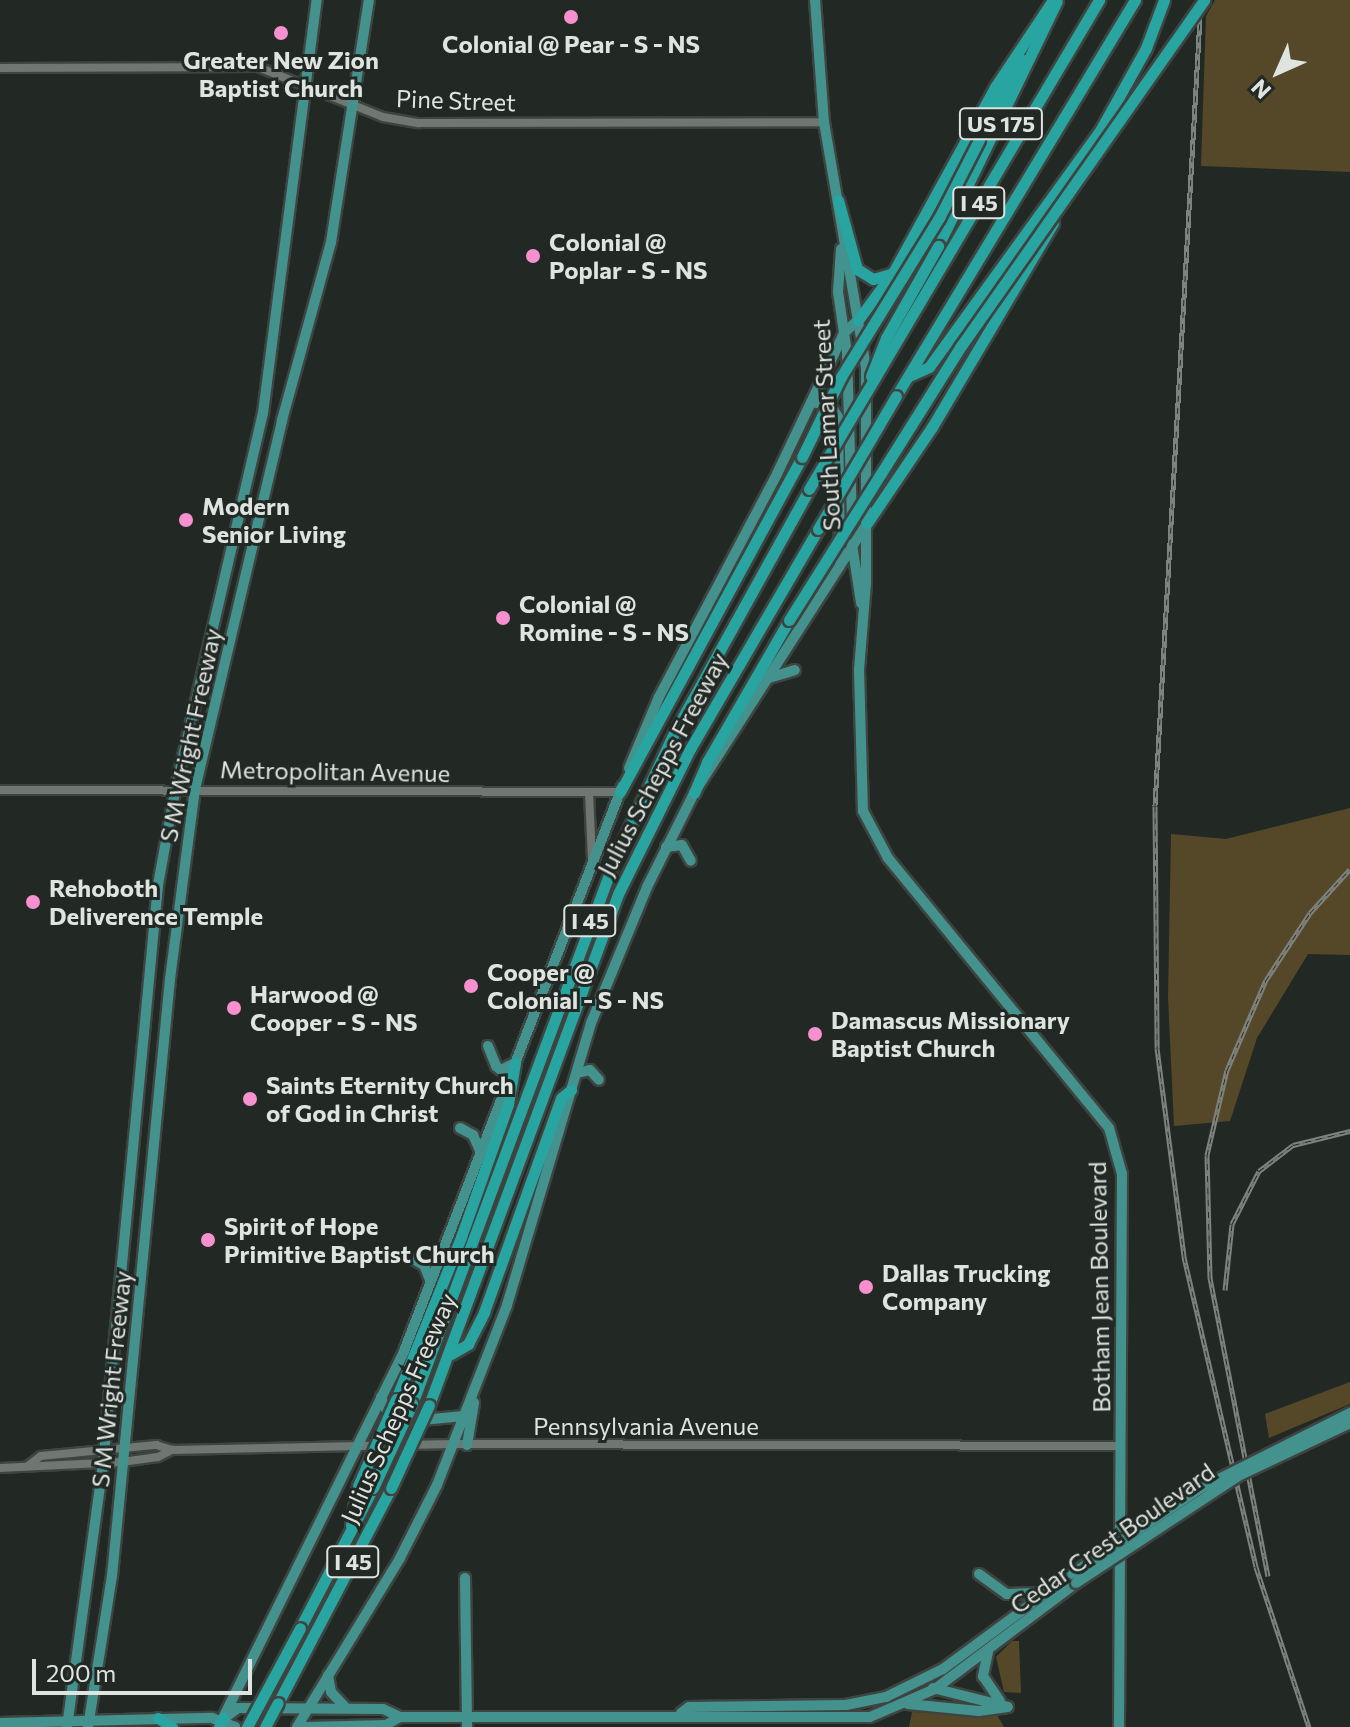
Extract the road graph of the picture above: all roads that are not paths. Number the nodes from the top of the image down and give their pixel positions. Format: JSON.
{"nodes":[{"id":1,"x":317,"y":0,"type":"edge"},
{"id":2,"x":369,"y":0,"type":"edge"},
{"id":3,"x":815,"y":0,"type":"edge"},
{"id":4,"x":1099,"y":0,"type":"edge"},
{"id":5,"x":1135,"y":0,"type":"edge"},
{"id":6,"x":1164,"y":0,"type":"edge"},
{"id":7,"x":1204,"y":0,"type":"edge"},
{"id":8,"x":1053,"y":2,"type":"edge"},
{"id":9,"x":0,"y":68,"type":"edge"},
{"id":10,"x":307,"y":83,"type":"junction"},
{"id":11,"x":355,"y":105,"type":"junction"},
{"id":12,"x":824,"y":122,"type":"junction"},
{"id":13,"x":1076,"y":184,"type":"junction"},
{"id":14,"x":838,"y":200,"type":"junction"},
{"id":15,"x":842,"y":243,"type":"junction"},
{"id":16,"x":894,"y":271,"type":"junction"},
{"id":17,"x":858,"y":320,"type":"junction"},
{"id":18,"x":844,"y":333,"type":"junction"},
{"id":19,"x":847,"y":353,"type":"junction"},
{"id":20,"x":832,"y":358,"type":"junction"},
{"id":21,"x":866,"y":367,"type":"junction"},
{"id":22,"x":908,"y":376,"type":"junction"},
{"id":23,"x":811,"y":402,"type":"junction"},
{"id":24,"x":859,"y":407,"type":"junction"},
{"id":25,"x":867,"y":523,"type":"junction"},
{"id":26,"x":852,"y":547,"type":"junction"},
{"id":27,"x":840,"y":564,"type":"junction"},
{"id":28,"x":862,"y":605,"type":"junction"},
{"id":29,"x":781,"y":659,"type":"junction"},
{"id":30,"x":767,"y":679,"type":"junction"},
{"id":31,"x":195,"y":789,"type":"junction"},
{"id":32,"x":0,"y":790,"type":"edge"},
{"id":33,"x":175,"y":791,"type":"junction"},
{"id":34,"x":620,"y":792,"type":"junction"},
{"id":35,"x":589,"y":793,"type":"junction"},
{"id":36,"x":694,"y":793,"type":"junction"},
{"id":37,"x":666,"y":847,"type":"junction"},
{"id":38,"x":592,"y":860,"type":"junction"},
{"id":39,"x":691,"y":861,"type":"dead end"},
{"id":40,"x":488,"y":1046,"type":"dead end"},
{"id":41,"x":515,"y":1063,"type":"junction"},
{"id":42,"x":577,"y":1073,"type":"junction"},
{"id":43,"x":599,"y":1080,"type":"dead end"},
{"id":44,"x":571,"y":1090,"type":"junction"},
{"id":45,"x":460,"y":1128,"type":"dead end"},
{"id":46,"x":480,"y":1151,"type":"junction"},
{"id":47,"x":413,"y":1259,"type":"dead end"},
{"id":48,"x":430,"y":1280,"type":"junction"},
{"id":49,"x":450,"y":1355,"type":"junction"},
{"id":50,"x":477,"y":1384,"type":"junction"},
{"id":51,"x":381,"y":1397,"type":"junction"},
{"id":52,"x":1350,"y":1413,"type":"edge"},
{"id":53,"x":464,"y":1416,"type":"junction"},
{"id":54,"x":1350,"y":1423,"type":"edge"},
{"id":55,"x":453,"y":1444,"type":"junction"},
{"id":56,"x":124,"y":1445,"type":"junction"},
{"id":57,"x":467,"y":1445,"type":"junction"},
{"id":58,"x":356,"y":1446,"type":"junction"},
{"id":59,"x":1120,"y":1446,"type":"junction"},
{"id":60,"x":105,"y":1448,"type":"junction"},
{"id":61,"x":172,"y":1450,"type":"junction"},
{"id":62,"x":122,"y":1462,"type":"junction"},
{"id":63,"x":103,"y":1464,"type":"junction"},
{"id":64,"x":28,"y":1466,"type":"junction"},
{"id":65,"x":0,"y":1468,"type":"edge"},
{"id":66,"x":349,"y":1536,"type":"junction"},
{"id":67,"x":979,"y":1574,"type":"dead end"},
{"id":68,"x":465,"y":1578,"type":"dead end"},
{"id":69,"x":1074,"y":1579,"type":"junction"},
{"id":70,"x":1050,"y":1590,"type":"junction"},
{"id":71,"x":988,"y":1651,"type":"junction"},
{"id":72,"x":943,"y":1669,"type":"junction"},
{"id":73,"x":328,"y":1674,"type":"junction"},
{"id":74,"x":918,"y":1683,"type":"junction"},
{"id":75,"x":935,"y":1689,"type":"junction"},
{"id":76,"x":908,"y":1704,"type":"junction"},
{"id":77,"x":1008,"y":1707,"type":"junction"},
{"id":78,"x":348,"y":1709,"type":"junction"},
{"id":79,"x":306,"y":1710,"type":"junction"},
{"id":80,"x":958,"y":1710,"type":"junction"},
{"id":81,"x":681,"y":1713,"type":"junction"},
{"id":82,"x":400,"y":1717,"type":"junction"},
{"id":83,"x":158,"y":1718,"type":"junction"},
{"id":84,"x":466,"y":1722,"type":"edge"},
{"id":85,"x":0,"y":1723,"type":"edge"},
{"id":86,"x":67,"y":1723,"type":"edge"},
{"id":87,"x":88,"y":1723,"type":"edge"},
{"id":88,"x":221,"y":1723,"type":"edge"},
{"id":89,"x":172,"y":1727,"type":"edge"},
{"id":90,"x":235,"y":1727,"type":"edge"},
{"id":91,"x":247,"y":1727,"type":"edge"},
{"id":92,"x":265,"y":1727,"type":"edge"},
{"id":93,"x":297,"y":1727,"type":"edge"},
{"id":94,"x":306,"y":1727,"type":"edge"},
{"id":95,"x":1119,"y":1727,"type":"edge"}],
"edges":[{"from":1,"to":10,"type":"main road","name":"S M Wright Freeway"},
{"from":2,"to":11,"type":"main road","name":"S M Wright Freeway"},
{"from":3,"to":12,"type":"main road","name":"South Lamar Street"},
{"from":4,"to":24,"type":"highway","name":"Julius Schepps Freeway","number":"I 45","bridge":true},
{"from":5,"to":22,"type":"highway","name":"Julius Schepps Freeway","number":"I 45"},
{"from":6,"to":22,"type":"highway"},
{"from":7,"to":13,"type":"highway","bridge":true},
{"from":8,"to":16,"type":"highway"},
{"from":8,"to":24,"type":"highway","number":"US 175","bridge":true},
{"from":8,"to":34,"type":"highway","bridge":true},
{"from":9,"to":10,"type":"street","name":"Pine Street"},
{"from":10,"to":11,"type":"street","name":"Pine Street"},
{"from":10,"to":33,"type":"main road","name":"S M Wright Freeway"},
{"from":11,"to":12,"type":"street","name":"Pine Street"},
{"from":11,"to":31,"type":"main road","name":"S M Wright Freeway"},
{"from":12,"to":14,"type":"main road","name":"South Lamar Street"},
{"from":13,"to":25,"type":"highway","bridge":true},
{"from":13,"to":36,"type":"highway","bridge":true},
{"from":14,"to":15,"type":"main road","name":"South Lamar Street"},
{"from":14,"to":16,"type":"highway"},
{"from":15,"to":17,"type":"main road","name":"South Lamar Street"},
{"from":15,"to":18,"type":"main road","name":"South Lamar Street"},
{"from":16,"to":17,"type":"highway"},
{"from":17,"to":18,"type":"main road","name":"Julius Schepps Freeway"},
{"from":17,"to":21,"type":"main road","name":"South Lamar Street"},
{"from":18,"to":19,"type":"main road","name":"South Lamar Street"},
{"from":18,"to":20,"type":"main road","name":"Julius Schepps Freeway"},
{"from":19,"to":20,"type":"main road"},
{"from":19,"to":21,"type":"main road"},
{"from":19,"to":26,"type":"main road","name":"South Lamar Street"},
{"from":20,"to":23,"type":"main road","name":"Julius Schepps Freeway"},
{"from":21,"to":25,"type":"main road","name":"South Lamar Street"},
{"from":22,"to":49,"type":"highway","name":"Julius Schepps Freeway","number":"I 45","bridge":true},
{"from":23,"to":27,"type":"main road"},
{"from":23,"to":34,"type":"main road","name":"Julius Schepps Freeway"},
{"from":24,"to":66,"type":"highway","name":"Julius Schepps Freeway","number":"I 45","bridge":true},
{"from":25,"to":26,"type":"main road","name":"Julius Schepps Freeway"},
{"from":25,"to":28,"type":"main road","name":"Botham Jean Boulevard"},
{"from":26,"to":27,"type":"main road","name":"Julius Schepps Freeway"},
{"from":26,"to":28,"type":"main road","name":"South Lamar Street"},
{"from":27,"to":29,"type":"main road","name":"Julius Schepps Freeway"},
{"from":28,"to":59,"type":"main road","name":"Botham Jean Boulevard"},
{"from":29,"to":30,"type":"main road","name":"Julius Schepps Freeway"},
{"from":29,"to":30,"type":"main road"},
{"from":30,"to":36,"type":"main road","name":"Julius Schepps Freeway"},
{"from":31,"to":33,"type":"street","name":"Metropolitan Avenue"},
{"from":31,"to":35,"type":"street","name":"Metropolitan Avenue"},
{"from":31,"to":56,"type":"main road","name":"S M Wright Freeway"},
{"from":32,"to":33,"type":"street","name":"Metropolitan Avenue"},
{"from":33,"to":60,"type":"main road","name":"S M Wright Freeway"},
{"from":34,"to":35,"type":"street","name":"Metropolitan Avenue"},
{"from":34,"to":38,"type":"main road","name":"Julius Schepps Freeway"},
{"from":35,"to":38,"type":"street"},
{"from":36,"to":37,"type":"main road","name":"Julius Schepps Freeway"},
{"from":37,"to":39,"type":"main road"},
{"from":37,"to":42,"type":"main road","name":"Julius Schepps Freeway"},
{"from":38,"to":41,"type":"main road","name":"Julius Schepps Freeway"},
{"from":40,"to":41,"type":"main road"},
{"from":41,"to":46,"type":"main road","name":"Julius Schepps Freeway"},
{"from":41,"to":66,"type":"highway","bridge":true},
{"from":42,"to":43,"type":"main road"},
{"from":42,"to":44,"type":"main road","name":"Julius Schepps Freeway"},
{"from":44,"to":49,"type":"highway"},
{"from":44,"to":50,"type":"main road","name":"Julius Schepps Freeway"},
{"from":45,"to":46,"type":"main road"},
{"from":46,"to":48,"type":"main road","name":"Julius Schepps Freeway"},
{"from":47,"to":48,"type":"main road"},
{"from":48,"to":51,"type":"main road","name":"Julius Schepps Freeway"},
{"from":49,"to":92,"type":"highway","name":"Julius Schepps Freeway","number":"I 45","bridge":true},
{"from":50,"to":53,"type":"main road","name":"Julius Schepps Freeway"},
{"from":50,"to":57,"type":"main road"},
{"from":51,"to":53,"type":"main road"},
{"from":51,"to":58,"type":"main road","name":"Julius Schepps Freeway"},
{"from":52,"to":69,"type":"main road","name":"Cedar Crest Boulevard","bridge":true},
{"from":53,"to":55,"type":"main road","name":"Julius Schepps Freeway"},
{"from":54,"to":69,"type":"main road","name":"Cedar Crest Boulevard","bridge":true},
{"from":55,"to":57,"type":"street","name":"Pennsylvania Avenue"},
{"from":55,"to":58,"type":"street","name":"Pennsylvania Avenue"},
{"from":55,"to":73,"type":"main road","name":"Julius Schepps Freeway"},
{"from":56,"to":60,"type":"street","name":"Pennsylvania Avenue"},
{"from":56,"to":61,"type":"street","name":"Pennsylvania Avenue"},
{"from":56,"to":62,"type":"main road","name":"S M Wright Freeway"},
{"from":57,"to":59,"type":"street","name":"Pennsylvania Avenue"},
{"from":58,"to":61,"type":"street","name":"Pennsylvania Avenue"},
{"from":58,"to":88,"type":"main road","name":"Julius Schepps Freeway"},
{"from":59,"to":95,"type":"main road","name":"Botham Jean Boulevard"},
{"from":60,"to":63,"type":"main road","name":"S M Wright Freeway"},
{"from":60,"to":64,"type":"street","name":"Pennsylvania Avenue"},
{"from":61,"to":62,"type":"street","name":"Pennsylvania Avenue"},
{"from":62,"to":63,"type":"street","name":"Pennsylvania Avenue"},
{"from":62,"to":87,"type":"main road","name":"S M Wright Freeway"},
{"from":63,"to":64,"type":"street","name":"Pennsylvania Avenue"},
{"from":63,"to":86,"type":"main road","name":"S M Wright Freeway"},
{"from":64,"to":65,"type":"street","name":"Pennsylvania Avenue"},
{"from":66,"to":91,"type":"highway","name":"Julius Schepps Freeway","number":"I 45","bridge":true},
{"from":67,"to":70,"type":"main road"},
{"from":68,"to":84,"type":"main road"},
{"from":69,"to":70,"type":"main road","name":"Cedar Crest Boulevard"},
{"from":69,"to":71,"type":"main road","name":"Cedar Crest Boulevard"},
{"from":70,"to":72,"type":"main road","name":"Cedar Crest Boulevard"},
{"from":71,"to":75,"type":"main road","name":"Cedar Crest Boulevard"},
{"from":71,"to":77,"type":"main road"},
{"from":72,"to":74,"type":"main road","name":"Cedar Crest Boulevard"},
{"from":72,"to":75,"type":"main road"},
{"from":73,"to":78,"type":"main road"},
{"from":73,"to":79,"type":"main road","name":"Julius Schepps Freeway"},
{"from":74,"to":75,"type":"main road"},
{"from":74,"to":81,"type":"main road","name":"Cedar Crest Boulevard"},
{"from":75,"to":76,"type":"main road","name":"Cedar Crest Boulevard"},
{"from":75,"to":77,"type":"main road"},
{"from":75,"to":80,"type":"main road"},
{"from":76,"to":80,"type":"main road"},
{"from":76,"to":81,"type":"main road"},
{"from":77,"to":80,"type":"main road"},
{"from":78,"to":79,"type":"main road"},
{"from":78,"to":82,"type":"main road"},
{"from":79,"to":88,"type":"main road"},
{"from":79,"to":93,"type":"main road","name":"Julius Schepps Freeway"},
{"from":81,"to":84,"type":"main road"},
{"from":82,"to":84,"type":"main road"},
{"from":82,"to":94,"type":"main road"},
{"from":83,"to":87,"type":"main road"},
{"from":83,"to":88,"type":"main road"},
{"from":83,"to":89,"type":"highway"},
{"from":85,"to":86,"type":"main road"},
{"from":86,"to":87,"type":"main road"},
{"from":88,"to":90,"type":"main road"}]}
